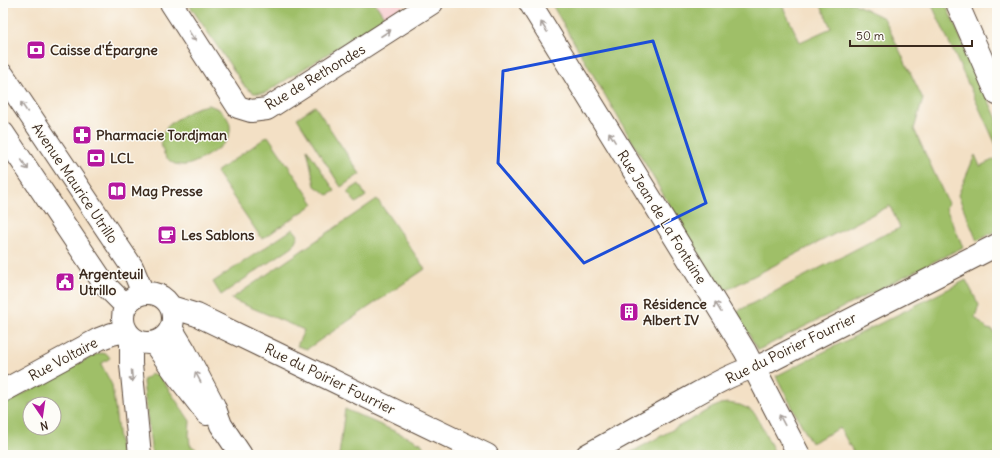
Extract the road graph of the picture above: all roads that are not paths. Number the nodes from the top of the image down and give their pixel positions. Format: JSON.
{"nodes":[{"id":1,"x":171,"y":3,"type":"edge"},
{"id":2,"x":432,"y":3,"type":"edge"},
{"id":3,"x":530,"y":3,"type":"edge"},
{"id":4,"x":957,"y":3,"type":"edge"},
{"id":5,"x":3,"y":75,"type":"edge"},
{"id":6,"x":997,"y":94,"type":"edge"},
{"id":7,"x":3,"y":133,"type":"edge"},
{"id":8,"x":997,"y":244,"type":"edge"},
{"id":9,"x":134,"y":300,"type":"junction"},
{"id":10,"x":171,"y":307,"type":"junction"},
{"id":11,"x":171,"y":328,"type":"junction"},
{"id":12,"x":129,"y":334,"type":"junction"},
{"id":13,"x":154,"y":343,"type":"junction"},
{"id":14,"x":753,"y":367,"type":"junction"},
{"id":15,"x":3,"y":391,"type":"edge"},
{"id":16,"x":220,"y":425,"type":"junction"},
{"id":17,"x":140,"y":455,"type":"edge"},
{"id":18,"x":241,"y":455,"type":"edge"},
{"id":19,"x":487,"y":455,"type":"edge"},
{"id":20,"x":587,"y":455,"type":"edge"},
{"id":21,"x":799,"y":455,"type":"edge"}],
"edges":[{"from":1,"to":2,"type":"street","name":"Rue de Rethondes","one_way":true},
{"from":14,"to":3,"type":"street","name":"Rue Jean de La Fontaine","one_way":true},
{"from":4,"to":6,"type":"street"},
{"from":9,"to":5,"type":"street","name":"Avenue Maurice Utrillo","one_way":true},
{"from":7,"to":9,"type":"street","one_way":true},
{"from":8,"to":14,"type":"street","name":"Rue du Poirier Fourrier"},
{"from":9,"to":10,"type":"street"},
{"from":9,"to":12,"type":"street"},
{"from":10,"to":11,"type":"street"},
{"from":10,"to":19,"type":"street","name":"Rue du Poirier Fourrier"},
{"from":11,"to":13,"type":"street"},
{"from":16,"to":11,"type":"street","one_way":true},
{"from":12,"to":13,"type":"street"},
{"from":12,"to":15,"type":"street","name":"Rue Voltaire"},
{"from":12,"to":17,"type":"street","one_way":true},
{"from":13,"to":16,"type":"street"},
{"from":14,"to":20,"type":"street","name":"Rue du Poirier Fourrier"},
{"from":21,"to":14,"type":"street","name":"Rue Jean de La Fontaine","one_way":true},
{"from":16,"to":18,"type":"street"}]}
